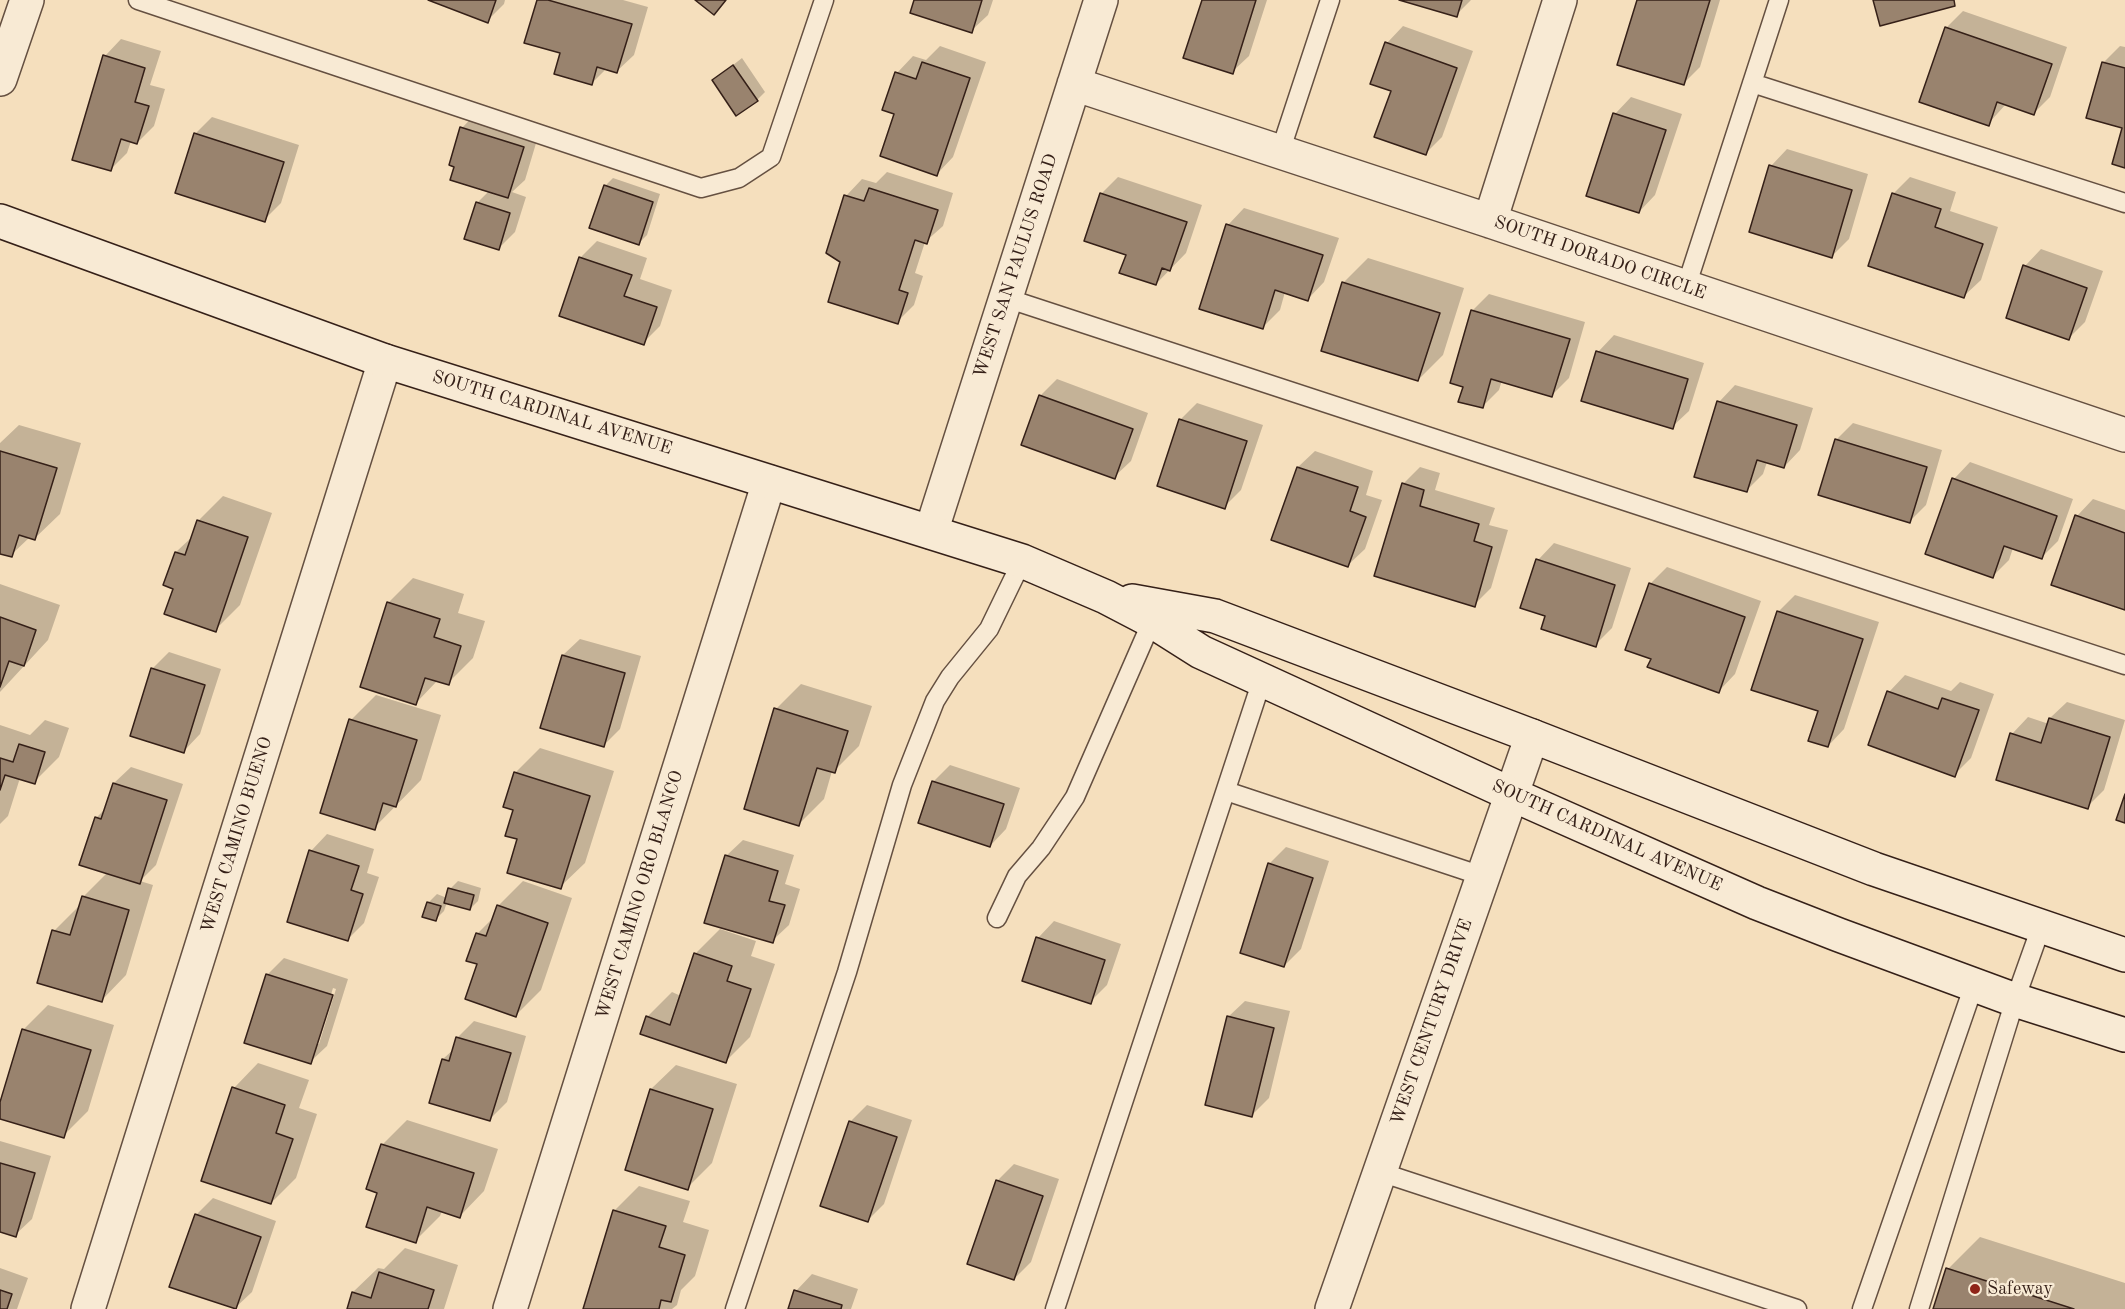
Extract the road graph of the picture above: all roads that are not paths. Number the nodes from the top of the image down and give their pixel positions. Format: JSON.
{"nodes":[{"id":1,"x":27,"y":0,"type":"edge"},
{"id":2,"x":138,"y":0,"type":"edge"},
{"id":3,"x":824,"y":0,"type":"edge"},
{"id":4,"x":1101,"y":0,"type":"edge"},
{"id":5,"x":1330,"y":0,"type":"edge"},
{"id":6,"x":1560,"y":0,"type":"edge"},
{"id":7,"x":1779,"y":0,"type":"edge"},
{"id":8,"x":0,"y":79,"type":"edge"},
{"id":9,"x":1752,"y":83,"type":"junction"},
{"id":10,"x":1074,"y":84,"type":"junction"},
{"id":11,"x":1280,"y":153,"type":"junction"},
{"id":12,"x":2125,"y":203,"type":"edge"},
{"id":13,"x":0,"y":221,"type":"edge"},
{"id":14,"x":1490,"y":221,"type":"junction"},
{"id":15,"x":1686,"y":287,"type":"junction"},
{"id":16,"x":1006,"y":298,"type":"junction"},
{"id":17,"x":385,"y":361,"type":"junction"},
{"id":18,"x":2125,"y":435,"type":"edge"},
{"id":19,"x":769,"y":482,"type":"junction"},
{"id":20,"x":931,"y":532,"type":"junction"},
{"id":21,"x":1022,"y":561,"type":"junction"},
{"id":22,"x":1106,"y":597,"type":"junction"},
{"id":23,"x":1152,"y":621,"type":"junction"},
{"id":24,"x":2125,"y":665,"type":"edge"},
{"id":25,"x":1262,"y":680,"type":"junction"},
{"id":26,"x":1532,"y":736,"type":"junction"},
{"id":27,"x":1226,"y":791,"type":"junction"},
{"id":28,"x":1511,"y":794,"type":"junction"},
{"id":29,"x":1482,"y":876,"type":"junction"},
{"id":30,"x":997,"y":918,"type":"dead end"},
{"id":31,"x":2041,"y":927,"type":"junction"},
{"id":32,"x":2125,"y":955,"type":"edge"},
{"id":33,"x":1974,"y":985,"type":"junction"},
{"id":34,"x":2015,"y":1000,"type":"junction"},
{"id":35,"x":2125,"y":1035,"type":"edge"},
{"id":36,"x":1380,"y":1172,"type":"junction"},
{"id":37,"x":88,"y":1309,"type":"edge"},
{"id":38,"x":510,"y":1309,"type":"edge"},
{"id":39,"x":735,"y":1309,"type":"edge"},
{"id":40,"x":1055,"y":1309,"type":"edge"},
{"id":41,"x":1332,"y":1309,"type":"edge"},
{"id":42,"x":1797,"y":1309,"type":"edge"},
{"id":43,"x":1862,"y":1309,"type":"edge"},
{"id":44,"x":1919,"y":1309,"type":"edge"}],
"edges":[{"from":1,"to":8,"type":"street"},
{"from":2,"to":3,"type":"lane"},
{"from":4,"to":10,"type":"street","name":"WEST SAN PAULUS ROAD"},
{"from":5,"to":11,"type":"lane"},
{"from":6,"to":14,"type":"street"},
{"from":7,"to":9,"type":"lane"},
{"from":9,"to":12,"type":"lane"},
{"from":9,"to":15,"type":"lane"},
{"from":10,"to":11,"type":"street","name":"SOUTH DORADO CIRCLE"},
{"from":10,"to":16,"type":"street","name":"WEST SAN PAULUS ROAD"},
{"from":11,"to":14,"type":"street","name":"SOUTH DORADO CIRCLE"},
{"from":13,"to":17,"type":"street","name":"SOUTH CARDINAL AVENUE"},
{"from":14,"to":15,"type":"street","name":"SOUTH DORADO CIRCLE"},
{"from":15,"to":18,"type":"street","name":"SOUTH DORADO CIRCLE"},
{"from":16,"to":20,"type":"street","name":"WEST SAN PAULUS ROAD"},
{"from":16,"to":24,"type":"lane"},
{"from":17,"to":19,"type":"street","name":"SOUTH CARDINAL AVENUE"},
{"from":17,"to":37,"type":"street","name":"WEST CAMINO BUENO"},
{"from":19,"to":20,"type":"street","name":"SOUTH CARDINAL AVENUE"},
{"from":19,"to":38,"type":"street","name":"WEST CAMINO ORO BLANCO"},
{"from":20,"to":21,"type":"street","name":"SOUTH CARDINAL AVENUE"},
{"from":21,"to":22,"type":"street","name":"SOUTH CARDINAL AVENUE"},
{"from":21,"to":39,"type":"lane"},
{"from":22,"to":23,"type":"street","name":"SOUTH CARDINAL AVENUE"},
{"from":22,"to":26,"type":"street","name":"SOUTH CARDINAL AVENUE"},
{"from":23,"to":25,"type":"street","name":"SOUTH CARDINAL AVENUE"},
{"from":23,"to":30,"type":"lane"},
{"from":25,"to":27,"type":"lane"},
{"from":25,"to":28,"type":"street","name":"SOUTH CARDINAL AVENUE"},
{"from":26,"to":28,"type":"street","name":"WEST CENTURY DRIVE"},
{"from":26,"to":31,"type":"street","name":"SOUTH CARDINAL AVENUE"},
{"from":27,"to":29,"type":"lane"},
{"from":27,"to":40,"type":"lane"},
{"from":28,"to":29,"type":"street","name":"WEST CENTURY DRIVE"},
{"from":28,"to":33,"type":"street","name":"SOUTH CARDINAL AVENUE"},
{"from":29,"to":36,"type":"street","name":"WEST CENTURY DRIVE"},
{"from":31,"to":32,"type":"street","name":"SOUTH CARDINAL AVENUE"},
{"from":31,"to":34,"type":"lane"},
{"from":33,"to":34,"type":"street","name":"SOUTH CARDINAL AVENUE"},
{"from":33,"to":43,"type":"lane"},
{"from":34,"to":35,"type":"street","name":"SOUTH CARDINAL AVENUE"},
{"from":34,"to":44,"type":"lane"},
{"from":36,"to":41,"type":"street","name":"WEST CENTURY DRIVE"},
{"from":36,"to":42,"type":"lane"}]}
